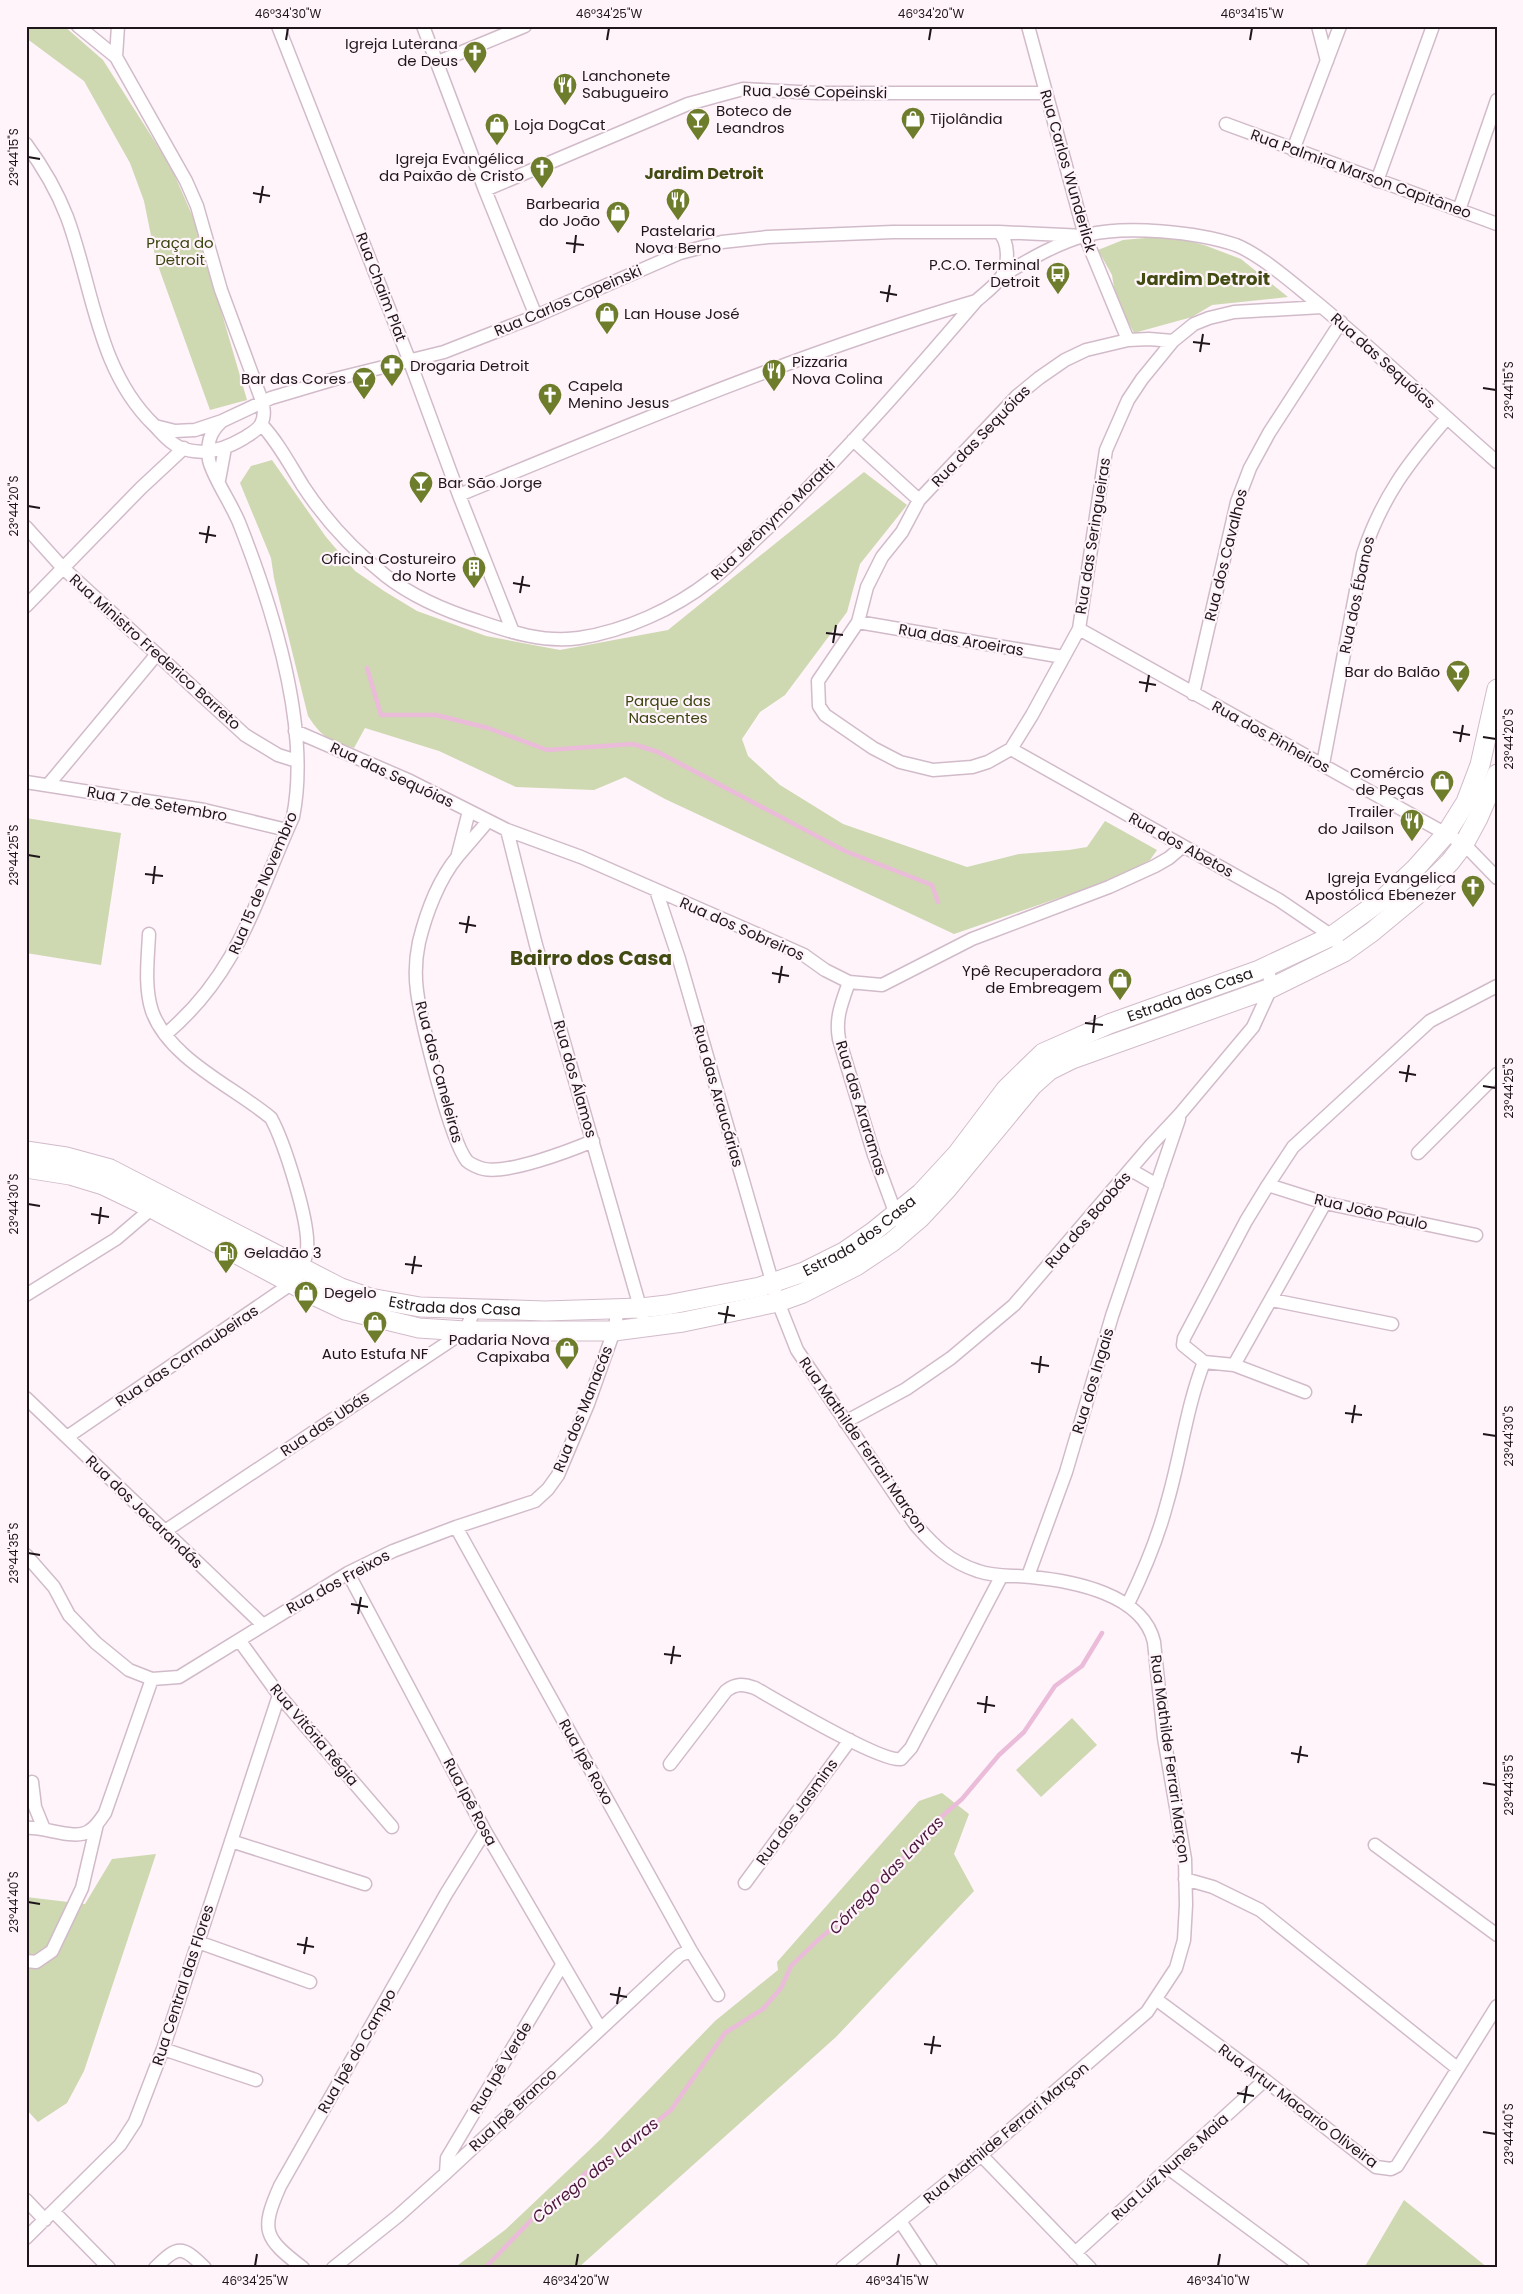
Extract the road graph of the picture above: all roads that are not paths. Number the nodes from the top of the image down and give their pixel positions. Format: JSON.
{"nodes":[{"id":1,"x":78,"y":26,"type":"edge"},
{"id":2,"x":118,"y":26,"type":"edge"},
{"id":3,"x":278,"y":26,"type":"edge"},
{"id":4,"x":423,"y":26,"type":"edge"},
{"id":5,"x":525,"y":26,"type":"edge"},
{"id":6,"x":1028,"y":26,"type":"edge"},
{"id":7,"x":1318,"y":26,"type":"edge"},
{"id":8,"x":1340,"y":26,"type":"edge"},
{"id":9,"x":1433,"y":26,"type":"edge"},
{"id":10,"x":116,"y":57,"type":"junction"},
{"id":11,"x":1327,"y":61,"type":"junction"},
{"id":12,"x":438,"y":62,"type":"junction"},
{"id":13,"x":1045,"y":93,"type":"junction"},
{"id":14,"x":1497,"y":100,"type":"edge"},
{"id":15,"x":1226,"y":124,"type":"dead end"},
{"id":16,"x":26,"y":144,"type":"edge"},
{"id":17,"x":1293,"y":150,"type":"junction"},
{"id":18,"x":1377,"y":180,"type":"junction"},
{"id":19,"x":485,"y":190,"type":"junction"},
{"id":20,"x":1459,"y":210,"type":"junction"},
{"id":21,"x":1497,"y":224,"type":"edge"},
{"id":22,"x":999,"y":232,"type":"junction"},
{"id":23,"x":1085,"y":236,"type":"junction"},
{"id":24,"x":1002,"y":276,"type":"junction"},
{"id":25,"x":976,"y":301,"type":"junction"},
{"id":26,"x":1322,"y":307,"type":"junction"},
{"id":27,"x":536,"y":316,"type":"junction"},
{"id":28,"x":1341,"y":322,"type":"junction"},
{"id":29,"x":1128,"y":340,"type":"junction"},
{"id":30,"x":1173,"y":341,"type":"junction"},
{"id":31,"x":410,"y":362,"type":"junction"},
{"id":32,"x":262,"y":401,"type":"junction"},
{"id":33,"x":1447,"y":418,"type":"junction"},
{"id":34,"x":222,"y":421,"type":"junction"},
{"id":35,"x":261,"y":424,"type":"junction"},
{"id":36,"x":155,"y":426,"type":"junction"},
{"id":37,"x":854,"y":440,"type":"junction"},
{"id":38,"x":184,"y":448,"type":"junction"},
{"id":39,"x":225,"y":448,"type":"junction"},
{"id":40,"x":208,"y":452,"type":"junction"},
{"id":41,"x":1497,"y":462,"type":"edge"},
{"id":42,"x":219,"y":480,"type":"junction"},
{"id":43,"x":458,"y":495,"type":"junction"},
{"id":44,"x":919,"y":500,"type":"junction"},
{"id":45,"x":26,"y":527,"type":"edge"},
{"id":46,"x":62,"y":567,"type":"junction"},
{"id":47,"x":26,"y":606,"type":"edge"},
{"id":48,"x":858,"y":622,"type":"junction"},
{"id":49,"x":1079,"y":629,"type":"junction"},
{"id":50,"x":513,"y":632,"type":"junction"},
{"id":51,"x":157,"y":654,"type":"junction"},
{"id":52,"x":1063,"y":657,"type":"junction"},
{"id":53,"x":1192,"y":694,"type":"junction"},
{"id":54,"x":1496,"y":698,"type":"edge"},
{"id":55,"x":296,"y":732,"type":"junction"},
{"id":56,"x":1010,"y":749,"type":"junction"},
{"id":57,"x":297,"y":761,"type":"junction"},
{"id":58,"x":1323,"y":764,"type":"junction"},
{"id":59,"x":1497,"y":774,"type":"edge"},
{"id":60,"x":26,"y":782,"type":"edge"},
{"id":61,"x":48,"y":785,"type":"junction"},
{"id":62,"x":469,"y":811,"type":"junction"},
{"id":63,"x":488,"y":822,"type":"junction"},
{"id":64,"x":287,"y":830,"type":"junction"},
{"id":65,"x":507,"y":830,"type":"junction"},
{"id":66,"x":1446,"y":834,"type":"junction"},
{"id":67,"x":1464,"y":844,"type":"junction"},
{"id":68,"x":1183,"y":846,"type":"junction"},
{"id":69,"x":457,"y":857,"type":"junction"},
{"id":70,"x":1497,"y":878,"type":"edge"},
{"id":71,"x":656,"y":890,"type":"junction"},
{"id":72,"x":149,"y":934,"type":"dead end"},
{"id":73,"x":1332,"y":936,"type":"junction"},
{"id":74,"x":1344,"y":952,"type":"junction"},
{"id":75,"x":1268,"y":966,"type":"junction"},
{"id":76,"x":849,"y":982,"type":"junction"},
{"id":77,"x":1497,"y":986,"type":"edge"},
{"id":78,"x":1271,"y":988,"type":"junction"},
{"id":79,"x":166,"y":1034,"type":"junction"},
{"id":80,"x":1497,"y":1074,"type":"edge"},
{"id":81,"x":1026,"y":1081,"type":"junction"},
{"id":82,"x":1180,"y":1114,"type":"junction"},
{"id":83,"x":593,"y":1141,"type":"junction"},
{"id":84,"x":1418,"y":1153,"type":"dead end"},
{"id":85,"x":28,"y":1159,"type":"edge"},
{"id":86,"x":1131,"y":1170,"type":"junction"},
{"id":87,"x":1156,"y":1185,"type":"junction"},
{"id":88,"x":1268,"y":1185,"type":"junction"},
{"id":89,"x":159,"y":1203,"type":"junction"},
{"id":90,"x":1325,"y":1203,"type":"junction"},
{"id":91,"x":895,"y":1215,"type":"junction"},
{"id":92,"x":903,"y":1232,"type":"junction"},
{"id":93,"x":1476,"y":1235,"type":"dead end"},
{"id":94,"x":296,"y":1276,"type":"junction"},
{"id":95,"x":773,"y":1283,"type":"junction"},
{"id":96,"x":26,"y":1295,"type":"edge"},
{"id":97,"x":1272,"y":1300,"type":"junction"},
{"id":98,"x":778,"y":1302,"type":"junction"},
{"id":99,"x":641,"y":1308,"type":"junction"},
{"id":100,"x":475,"y":1309,"type":"junction"},
{"id":101,"x":618,"y":1309,"type":"junction"},
{"id":102,"x":1392,"y":1324,"type":"dead end"},
{"id":103,"x":643,"y":1329,"type":"junction"},
{"id":104,"x":465,"y":1331,"type":"junction"},
{"id":105,"x":614,"y":1331,"type":"junction"},
{"id":106,"x":1204,"y":1362,"type":"junction"},
{"id":107,"x":1234,"y":1365,"type":"junction"},
{"id":108,"x":1305,"y":1392,"type":"dead end"},
{"id":109,"x":26,"y":1398,"type":"edge"},
{"id":110,"x":845,"y":1422,"type":"junction"},
{"id":111,"x":67,"y":1437,"type":"junction"},
{"id":112,"x":534,"y":1501,"type":"joint"},
{"id":113,"x":456,"y":1527,"type":"junction"},
{"id":114,"x":165,"y":1531,"type":"junction"},
{"id":115,"x":26,"y":1555,"type":"edge"},
{"id":116,"x":348,"y":1573,"type":"junction"},
{"id":117,"x":1001,"y":1576,"type":"junction"},
{"id":118,"x":1028,"y":1576,"type":"junction"},
{"id":119,"x":1128,"y":1604,"type":"junction"},
{"id":120,"x":263,"y":1625,"type":"junction"},
{"id":121,"x":239,"y":1640,"type":"junction"},
{"id":122,"x":152,"y":1679,"type":"junction"},
{"id":123,"x":279,"y":1695,"type":"junction"},
{"id":124,"x":850,"y":1740,"type":"junction"},
{"id":125,"x":670,"y":1764,"type":"dead end"},
{"id":126,"x":32,"y":1782,"type":"dead end"},
{"id":127,"x":97,"y":1824,"type":"junction"},
{"id":128,"x":392,"y":1827,"type":"dead end"},
{"id":129,"x":26,"y":1828,"type":"edge"},
{"id":130,"x":44,"y":1830,"type":"junction"},
{"id":131,"x":485,"y":1831,"type":"junction"},
{"id":132,"x":231,"y":1841,"type":"junction"},
{"id":133,"x":1375,"y":1845,"type":"dead end"},
{"id":134,"x":1185,"y":1879,"type":"junction"},
{"id":135,"x":745,"y":1883,"type":"dead end"},
{"id":136,"x":365,"y":1884,"type":"dead end"},
{"id":137,"x":1497,"y":1935,"type":"edge"},
{"id":138,"x":198,"y":1942,"type":"junction"},
{"id":139,"x":691,"y":1951,"type":"junction"},
{"id":140,"x":26,"y":1961,"type":"edge"},
{"id":141,"x":562,"y":1965,"type":"junction"},
{"id":142,"x":310,"y":1982,"type":"dead end"},
{"id":143,"x":718,"y":1995,"type":"dead end"},
{"id":144,"x":1157,"y":2000,"type":"junction"},
{"id":145,"x":1497,"y":2006,"type":"edge"},
{"id":146,"x":600,"y":2028,"type":"junction"},
{"id":147,"x":163,"y":2049,"type":"junction"},
{"id":148,"x":1457,"y":2068,"type":"junction"},
{"id":149,"x":256,"y":2080,"type":"dead end"},
{"id":150,"x":1265,"y":2080,"type":"junction"},
{"id":151,"x":981,"y":2156,"type":"junction"},
{"id":152,"x":1168,"y":2168,"type":"junction"},
{"id":153,"x":446,"y":2173,"type":"junction"},
{"id":154,"x":26,"y":2200,"type":"edge"},
{"id":155,"x":50,"y":2216,"type":"junction"},
{"id":156,"x":900,"y":2221,"type":"junction"},
{"id":157,"x":26,"y":2238,"type":"edge"},
{"id":158,"x":1075,"y":2254,"type":"junction"},
{"id":159,"x":109,"y":2268,"type":"edge"},
{"id":160,"x":155,"y":2268,"type":"edge"},
{"id":161,"x":205,"y":2268,"type":"edge"},
{"id":162,"x":303,"y":2268,"type":"edge"},
{"id":163,"x":332,"y":2268,"type":"edge"},
{"id":164,"x":842,"y":2268,"type":"edge"},
{"id":165,"x":931,"y":2268,"type":"edge"},
{"id":166,"x":1090,"y":2268,"type":"edge"},
{"id":167,"x":1303,"y":2268,"type":"edge"}],
"edges":[{"from":1,"to":10,"type":"street"},
{"from":2,"to":10,"type":"street"},
{"from":3,"to":31,"type":"street","name":"Rua Chaim Plat"},
{"from":4,"to":12,"type":"street"},
{"from":5,"to":12,"type":"street"},
{"from":6,"to":13,"type":"street","name":"Rua Carlos Wunderlick"},
{"from":7,"to":11,"type":"street"},
{"from":8,"to":11,"type":"street"},
{"from":9,"to":18,"type":"street"},
{"from":10,"to":32,"type":"street"},
{"from":11,"to":17,"type":"street"},
{"from":12,"to":19,"type":"street"},
{"from":13,"to":19,"type":"street","name":"Rua José Copeinski"},
{"from":13,"to":23,"type":"street","name":"Rua Carlos Wunderlick"},
{"from":14,"to":20,"type":"street"},
{"from":15,"to":17,"type":"street","name":"Rua Palmira Marson Capitâneo"},
{"from":16,"to":36,"type":"street"},
{"from":17,"to":18,"type":"street","name":"Rua Palmira Marson Capitâneo"},
{"from":18,"to":20,"type":"street","name":"Rua Palmira Marson Capitâneo"},
{"from":19,"to":27,"type":"street"},
{"from":20,"to":21,"type":"street","name":"Rua Palmira Marson Capitâneo"},
{"from":22,"to":23,"type":"street","name":"Rua Carlos Copeinski"},
{"from":22,"to":24,"type":"street"},
{"from":22,"to":27,"type":"street","name":"Rua Carlos Copeinski"},
{"from":23,"to":24,"type":"street","name":"Rua Jerônymo Moratti"},
{"from":23,"to":26,"type":"street"},
{"from":23,"to":29,"type":"street","name":"Rua Carlos Wunderlick"},
{"from":24,"to":25,"type":"street","name":"Rua Jerônymo Moratti"},
{"from":25,"to":37,"type":"street","name":"Rua Jerônymo Moratti"},
{"from":25,"to":43,"type":"street"},
{"from":26,"to":28,"type":"street","name":"Rua das Sequóias"},
{"from":26,"to":30,"type":"street","name":"Rua das Sequóias"},
{"from":27,"to":31,"type":"street","name":"Rua Carlos Copeinski"},
{"from":28,"to":33,"type":"street","name":"Rua das Sequóias"},
{"from":28,"to":53,"type":"street","name":"Rua dos Cavalhos"},
{"from":29,"to":30,"type":"street","name":"Rua das Sequóias"},
{"from":29,"to":44,"type":"street","name":"Rua das Sequóias"},
{"from":30,"to":49,"type":"street","name":"Rua das Seringueiras"},
{"from":31,"to":32,"type":"street","name":"Rua Carlos Copeinski"},
{"from":31,"to":43,"type":"street","name":"Rua Chaim Plat"},
{"from":32,"to":34,"type":"street","name":"Rua Carlos Copeinski"},
{"from":32,"to":35,"type":"street"},
{"from":33,"to":41,"type":"street","name":"Rua das Sequóias"},
{"from":33,"to":58,"type":"street","name":"Rua dos Ébanos"},
{"from":34,"to":36,"type":"street","name":"Rua Carlos Copeinski"},
{"from":34,"to":40,"type":"street"},
{"from":35,"to":39,"type":"street"},
{"from":35,"to":50,"type":"street","name":"Rua Jerônymo Moratti"},
{"from":36,"to":38,"type":"street"},
{"from":37,"to":44,"type":"street"},
{"from":37,"to":50,"type":"street","name":"Rua Jerônymo Moratti"},
{"from":38,"to":40,"type":"street"},
{"from":38,"to":46,"type":"street"},
{"from":39,"to":40,"type":"street"},
{"from":39,"to":42,"type":"street"},
{"from":40,"to":42,"type":"street","name":"Rua 15 de Novembro"},
{"from":42,"to":55,"type":"street","name":"Rua 15 de Novembro"},
{"from":43,"to":50,"type":"street","name":"Rua Chaim Plat"},
{"from":44,"to":48,"type":"street","name":"Rua das Sequóias"},
{"from":45,"to":46,"type":"street","name":"Rua Ministro Frederico Barreto"},
{"from":46,"to":47,"type":"street"},
{"from":46,"to":51,"type":"street","name":"Rua Ministro Frederico Barreto"},
{"from":48,"to":52,"type":"street","name":"Rua das Aroeiras"},
{"from":48,"to":56,"type":"street","name":"Rua das Sequóias"},
{"from":49,"to":52,"type":"street","name":"Rua das Seringueiras"},
{"from":49,"to":53,"type":"street","name":"Rua dos Pinheiros"},
{"from":51,"to":57,"type":"street","name":"Rua Ministro Frederico Barreto"},
{"from":51,"to":61,"type":"street"},
{"from":52,"to":56,"type":"street","name":"Rua das Seringueiras"},
{"from":53,"to":58,"type":"street","name":"Rua dos Pinheiros"},
{"from":54,"to":66,"type":"main road","name":"Estrada dos Casa"},
{"from":55,"to":57,"type":"street","name":"Rua 15 de Novembro"},
{"from":55,"to":62,"type":"street","name":"Rua das Sequóias"},
{"from":56,"to":68,"type":"street","name":"Rua dos Abetos"},
{"from":57,"to":64,"type":"street","name":"Rua 15 de Novembro"},
{"from":58,"to":66,"type":"street","name":"Rua dos Pinheiros"},
{"from":59,"to":67,"type":"main road","name":"Estrada dos Casa"},
{"from":60,"to":61,"type":"street","name":"Rua 7 de Setembro"},
{"from":61,"to":64,"type":"street","name":"Rua 7 de Setembro"},
{"from":62,"to":63,"type":"street","name":"Rua das Sequóias"},
{"from":62,"to":69,"type":"street","name":"Rua das Caneleiras"},
{"from":63,"to":65,"type":"street","name":"Rua dos Sobreiros"},
{"from":63,"to":69,"type":"street","name":"Rua das Caneleiras"},
{"from":64,"to":79,"type":"street","name":"Rua 15 de Novembro"},
{"from":65,"to":71,"type":"street","name":"Rua dos Sobreiros"},
{"from":65,"to":83,"type":"street","name":"Rua dos Álamos"},
{"from":66,"to":67,"type":"street","name":"Rua dos Pinheiros"},
{"from":66,"to":73,"type":"main road","name":"Estrada dos Casa"},
{"from":67,"to":70,"type":"street","name":"Rua dos Pinheiros"},
{"from":67,"to":74,"type":"main road","name":"Estrada dos Casa"},
{"from":68,"to":73,"type":"street","name":"Rua dos Abetos"},
{"from":68,"to":76,"type":"street","name":"Rua dos Sobreiros"},
{"from":69,"to":83,"type":"street","name":"Rua das Caneleiras"},
{"from":71,"to":76,"type":"street","name":"Rua dos Sobreiros"},
{"from":71,"to":95,"type":"street","name":"Rua das Araucárias"},
{"from":72,"to":79,"type":"street"},
{"from":73,"to":74,"type":"street","name":"Rua dos Abetos"},
{"from":73,"to":75,"type":"main road","name":"Estrada dos Casa"},
{"from":74,"to":78,"type":"main road","name":"Estrada dos Casa"},
{"from":75,"to":78,"type":"street"},
{"from":75,"to":81,"type":"main road","name":"Estrada dos Casa"},
{"from":76,"to":91,"type":"street","name":"Rua das Araramas"},
{"from":77,"to":88,"type":"street"},
{"from":78,"to":81,"type":"main road","name":"Estrada dos Casa"},
{"from":78,"to":82,"type":"street","name":"Rua dos Baobás"},
{"from":79,"to":94,"type":"street"},
{"from":80,"to":84,"type":"street"},
{"from":81,"to":91,"type":"main road","name":"Estrada dos Casa"},
{"from":81,"to":92,"type":"main road","name":"Estrada dos Casa"},
{"from":82,"to":86,"type":"street","name":"Rua dos Baobás"},
{"from":82,"to":87,"type":"street","name":"Rua dos Ingais"},
{"from":83,"to":99,"type":"street","name":"Rua dos Álamos"},
{"from":85,"to":89,"type":"main road","name":"Estrada dos Casa"},
{"from":86,"to":87,"type":"street"},
{"from":86,"to":110,"type":"street","name":"Rua dos Baobás"},
{"from":87,"to":118,"type":"street","name":"Rua dos Ingais"},
{"from":88,"to":90,"type":"street","name":"Rua João Paulo"},
{"from":88,"to":106,"type":"street"},
{"from":89,"to":94,"type":"main road","name":"Estrada dos Casa"},
{"from":89,"to":96,"type":"street"},
{"from":90,"to":93,"type":"street","name":"Rua João Paulo"},
{"from":90,"to":97,"type":"street"},
{"from":91,"to":92,"type":"street","name":"Rua das Araramas"},
{"from":91,"to":95,"type":"main road","name":"Estrada dos Casa"},
{"from":92,"to":98,"type":"main road","name":"Estrada dos Casa"},
{"from":94,"to":100,"type":"main road","name":"Estrada dos Casa"},
{"from":94,"to":104,"type":"main road","name":"Estrada dos Casa"},
{"from":94,"to":111,"type":"street","name":"Rua das Carnaubeiras"},
{"from":95,"to":98,"type":"street","name":"Rua das Araucárias"},
{"from":95,"to":99,"type":"main road","name":"Estrada dos Casa"},
{"from":97,"to":102,"type":"street"},
{"from":97,"to":107,"type":"street"},
{"from":98,"to":103,"type":"main road","name":"Estrada dos Casa"},
{"from":98,"to":110,"type":"street","name":"Rua Mathilde Ferrari Marçon"},
{"from":99,"to":101,"type":"main road","name":"Estrada dos Casa"},
{"from":99,"to":103,"type":"street","name":"Rua dos Álamos"},
{"from":100,"to":101,"type":"main road","name":"Estrada dos Casa"},
{"from":100,"to":104,"type":"street"},
{"from":101,"to":105,"type":"street","name":"Rua dos Manacás"},
{"from":103,"to":105,"type":"main road","name":"Estrada dos Casa"},
{"from":104,"to":105,"type":"main road","name":"Estrada dos Casa"},
{"from":104,"to":114,"type":"street","name":"Rua das Ubás"},
{"from":105,"to":112,"type":"street","name":"Rua dos Manacás"},
{"from":106,"to":107,"type":"street"},
{"from":106,"to":119,"type":"street"},
{"from":107,"to":108,"type":"street"},
{"from":109,"to":111,"type":"street","name":"Rua dos Jacarandás"},
{"from":110,"to":117,"type":"street","name":"Rua Mathilde Ferrari Marçon"},
{"from":111,"to":114,"type":"street","name":"Rua dos Jacarandás"},
{"from":112,"to":113,"type":"street","name":"Rua dos Freixos"},
{"from":113,"to":116,"type":"street","name":"Rua dos Freixos"},
{"from":113,"to":139,"type":"street","name":"Rua Ipê Roxo"},
{"from":114,"to":120,"type":"street","name":"Rua dos Jacarandás"},
{"from":115,"to":122,"type":"street"},
{"from":116,"to":120,"type":"street","name":"Rua dos Freixos"},
{"from":116,"to":131,"type":"street","name":"Rua Ipê Rosa"},
{"from":117,"to":118,"type":"street","name":"Rua Mathilde Ferrari Marçon"},
{"from":117,"to":124,"type":"street"},
{"from":118,"to":119,"type":"street","name":"Rua Mathilde Ferrari Marçon"},
{"from":119,"to":134,"type":"street","name":"Rua Mathilde Ferrari Marçon"},
{"from":120,"to":121,"type":"street","name":"Rua dos Freixos"},
{"from":121,"to":122,"type":"street","name":"Rua dos Freixos"},
{"from":121,"to":123,"type":"street","name":"Rua Vitória Régia"},
{"from":122,"to":127,"type":"street"},
{"from":123,"to":128,"type":"street","name":"Rua Vitória Régia"},
{"from":123,"to":132,"type":"street","name":"Rua Central das Flores"},
{"from":124,"to":125,"type":"street"},
{"from":124,"to":135,"type":"street","name":"Rua dos Jasmins"},
{"from":126,"to":130,"type":"street"},
{"from":127,"to":130,"type":"street"},
{"from":127,"to":140,"type":"street"},
{"from":129,"to":130,"type":"street"},
{"from":131,"to":141,"type":"street","name":"Rua Ipê Rosa"},
{"from":131,"to":162,"type":"street","name":"Rua Ipê do Campo"},
{"from":132,"to":136,"type":"street"},
{"from":132,"to":138,"type":"street","name":"Rua Central das Flores"},
{"from":133,"to":137,"type":"street"},
{"from":134,"to":144,"type":"street","name":"Rua Mathilde Ferrari Marçon"},
{"from":134,"to":148,"type":"street"},
{"from":138,"to":142,"type":"street"},
{"from":138,"to":147,"type":"street","name":"Rua Central das Flores"},
{"from":139,"to":143,"type":"street","name":"Rua Ipê Roxo"},
{"from":139,"to":146,"type":"street","name":"Rua Ipê Branco"},
{"from":141,"to":146,"type":"street","name":"Rua Ipê Rosa"},
{"from":141,"to":153,"type":"street","name":"Rua Ipê Verde"},
{"from":144,"to":150,"type":"street","name":"Rua Artur Macario Oliveira"},
{"from":144,"to":151,"type":"street","name":"Rua Mathilde Ferrari Marçon"},
{"from":145,"to":148,"type":"street"},
{"from":146,"to":153,"type":"street","name":"Rua Ipê Branco"},
{"from":147,"to":149,"type":"street"},
{"from":147,"to":155,"type":"street","name":"Rua Central das Flores"},
{"from":148,"to":150,"type":"street","name":"Rua Artur Macario Oliveira"},
{"from":150,"to":152,"type":"street","name":"Rua Luíz Nunes Maia"},
{"from":151,"to":156,"type":"street","name":"Rua Mathilde Ferrari Marçon"},
{"from":151,"to":158,"type":"street"},
{"from":152,"to":158,"type":"street","name":"Rua Luíz Nunes Maia"},
{"from":152,"to":167,"type":"street"},
{"from":153,"to":163,"type":"street","name":"Rua Ipê Branco"},
{"from":154,"to":155,"type":"street"},
{"from":155,"to":157,"type":"street","name":"Rua Central das Flores"},
{"from":155,"to":159,"type":"street"},
{"from":156,"to":164,"type":"street","name":"Rua Mathilde Ferrari Marçon"},
{"from":156,"to":165,"type":"street"},
{"from":158,"to":166,"type":"street"},
{"from":160,"to":161,"type":"street"}]}
